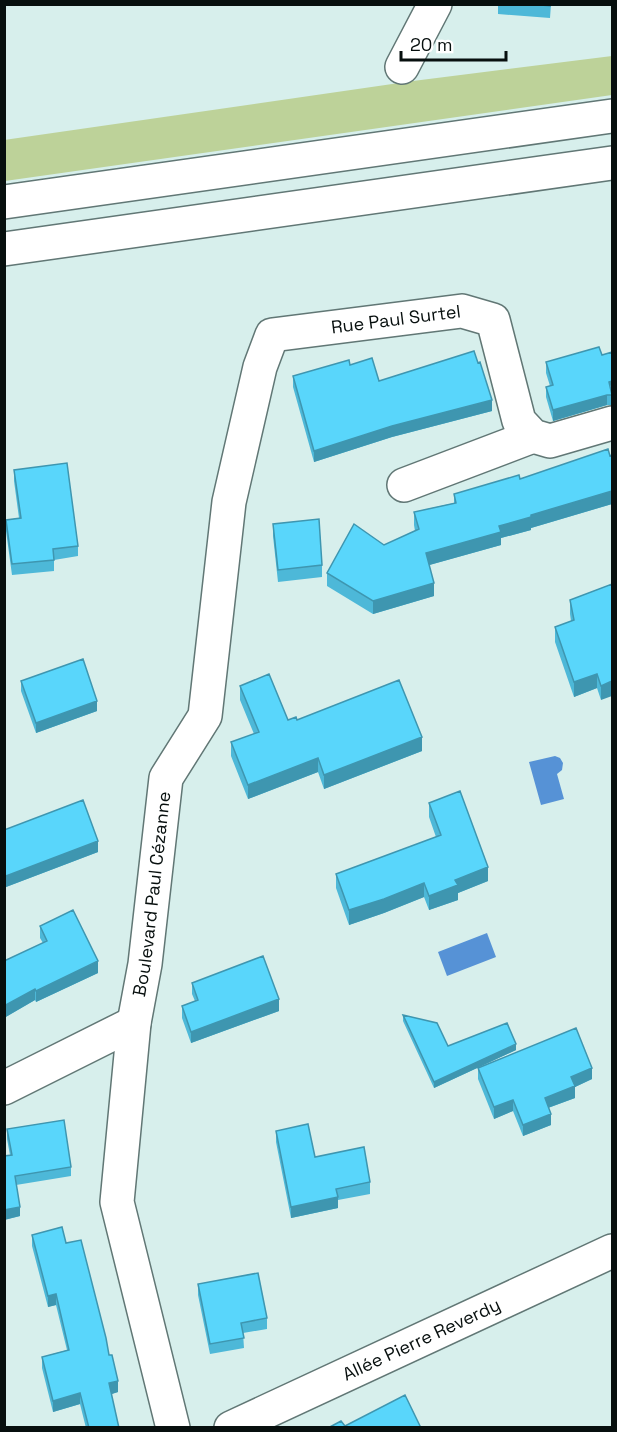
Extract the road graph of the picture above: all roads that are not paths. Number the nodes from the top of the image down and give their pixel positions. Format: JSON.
{"nodes":[{"id":1,"x":435,"y":4,"type":"edge"},
{"id":2,"x":402,"y":67,"type":"dead end"},
{"id":3,"x":612,"y":116,"type":"edge"},
{"id":4,"x":612,"y":162,"type":"edge"},
{"id":5,"x":4,"y":202,"type":"edge"},
{"id":6,"x":4,"y":249,"type":"edge"},
{"id":7,"x":272,"y":335,"type":"joint"},
{"id":8,"x":612,"y":423,"type":"edge"},
{"id":9,"x":534,"y":436,"type":"junction"},
{"id":10,"x":404,"y":485,"type":"dead end"},
{"id":11,"x":134,"y":1023,"type":"junction"},
{"id":12,"x":4,"y":1088,"type":"edge"},
{"id":13,"x":612,"y":1251,"type":"edge"},
{"id":14,"x":173,"y":1428,"type":"edge"},
{"id":15,"x":231,"y":1428,"type":"edge"}],
"edges":[{"from":1,"to":2,"type":"street"},
{"from":3,"to":5,"type":"street"},
{"from":4,"to":6,"type":"street"},
{"from":7,"to":9,"type":"street","name":"Rue Paul Surtel"},
{"from":7,"to":11,"type":"street","name":"Boulevard Paul Cézanne"},
{"from":8,"to":9,"type":"street"},
{"from":9,"to":10,"type":"street"},
{"from":11,"to":12,"type":"street"},
{"from":11,"to":14,"type":"street","name":"Boulevard Paul Cézanne"},
{"from":13,"to":15,"type":"street","name":"Allée Pierre Reverdy"}]}
